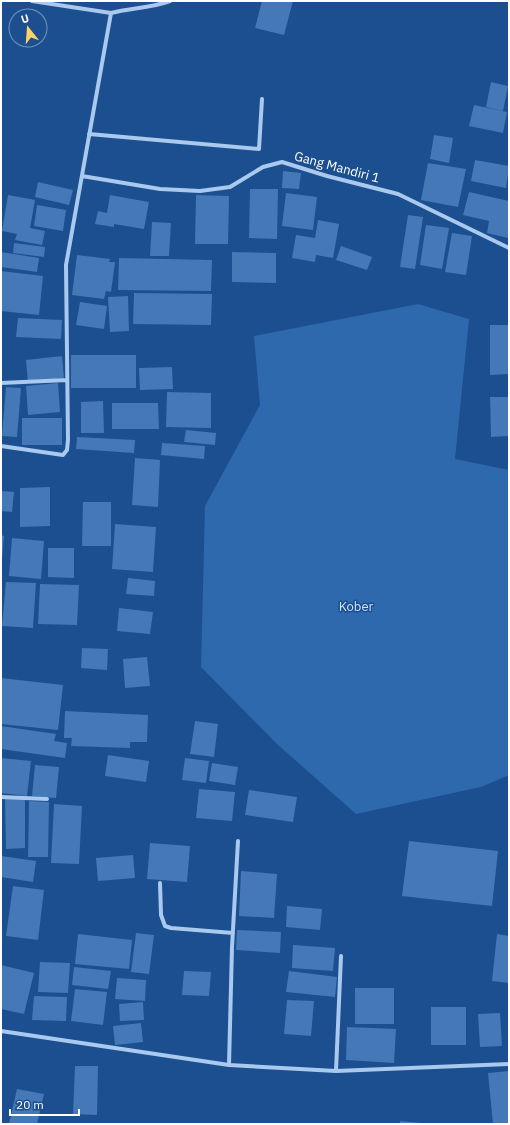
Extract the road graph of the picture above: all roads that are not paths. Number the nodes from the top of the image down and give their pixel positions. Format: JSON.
{"nodes":[{"id":1,"x":32,"y":1,"type":"edge"},
{"id":2,"x":170,"y":1,"type":"edge"},
{"id":3,"x":112,"y":13,"type":"junction"},
{"id":4,"x":262,"y":99,"type":"dead end"},
{"id":5,"x":89,"y":134,"type":"junction"},
{"id":6,"x":82,"y":176,"type":"junction"},
{"id":7,"x":509,"y":248,"type":"edge"},
{"id":8,"x":68,"y":380,"type":"junction"},
{"id":9,"x":1,"y":383,"type":"edge"},
{"id":10,"x":1,"y":446,"type":"edge"},
{"id":11,"x":1,"y":797,"type":"edge"},
{"id":12,"x":47,"y":799,"type":"dead end"},
{"id":13,"x":238,"y":841,"type":"dead end"},
{"id":14,"x":160,"y":883,"type":"dead end"},
{"id":15,"x":232,"y":933,"type":"junction"},
{"id":16,"x":341,"y":956,"type":"dead end"},
{"id":17,"x":1,"y":1031,"type":"edge"},
{"id":18,"x":509,"y":1064,"type":"edge"},
{"id":19,"x":229,"y":1065,"type":"junction"},
{"id":20,"x":336,"y":1071,"type":"junction"}],
"edges":[{"from":1,"to":3,"type":"street"},
{"from":2,"to":3,"type":"street"},
{"from":3,"to":5,"type":"street"},
{"from":4,"to":5,"type":"street"},
{"from":5,"to":6,"type":"street"},
{"from":6,"to":7,"type":"street","name":"Gang Mandiri 1"},
{"from":6,"to":8,"type":"street"},
{"from":8,"to":9,"type":"street"},
{"from":8,"to":10,"type":"street"},
{"from":11,"to":12,"type":"street"},
{"from":13,"to":15,"type":"street"},
{"from":14,"to":15,"type":"street"},
{"from":15,"to":19,"type":"street"},
{"from":16,"to":20,"type":"street"},
{"from":17,"to":19,"type":"street"},
{"from":18,"to":20,"type":"street"},
{"from":19,"to":20,"type":"street"}]}
